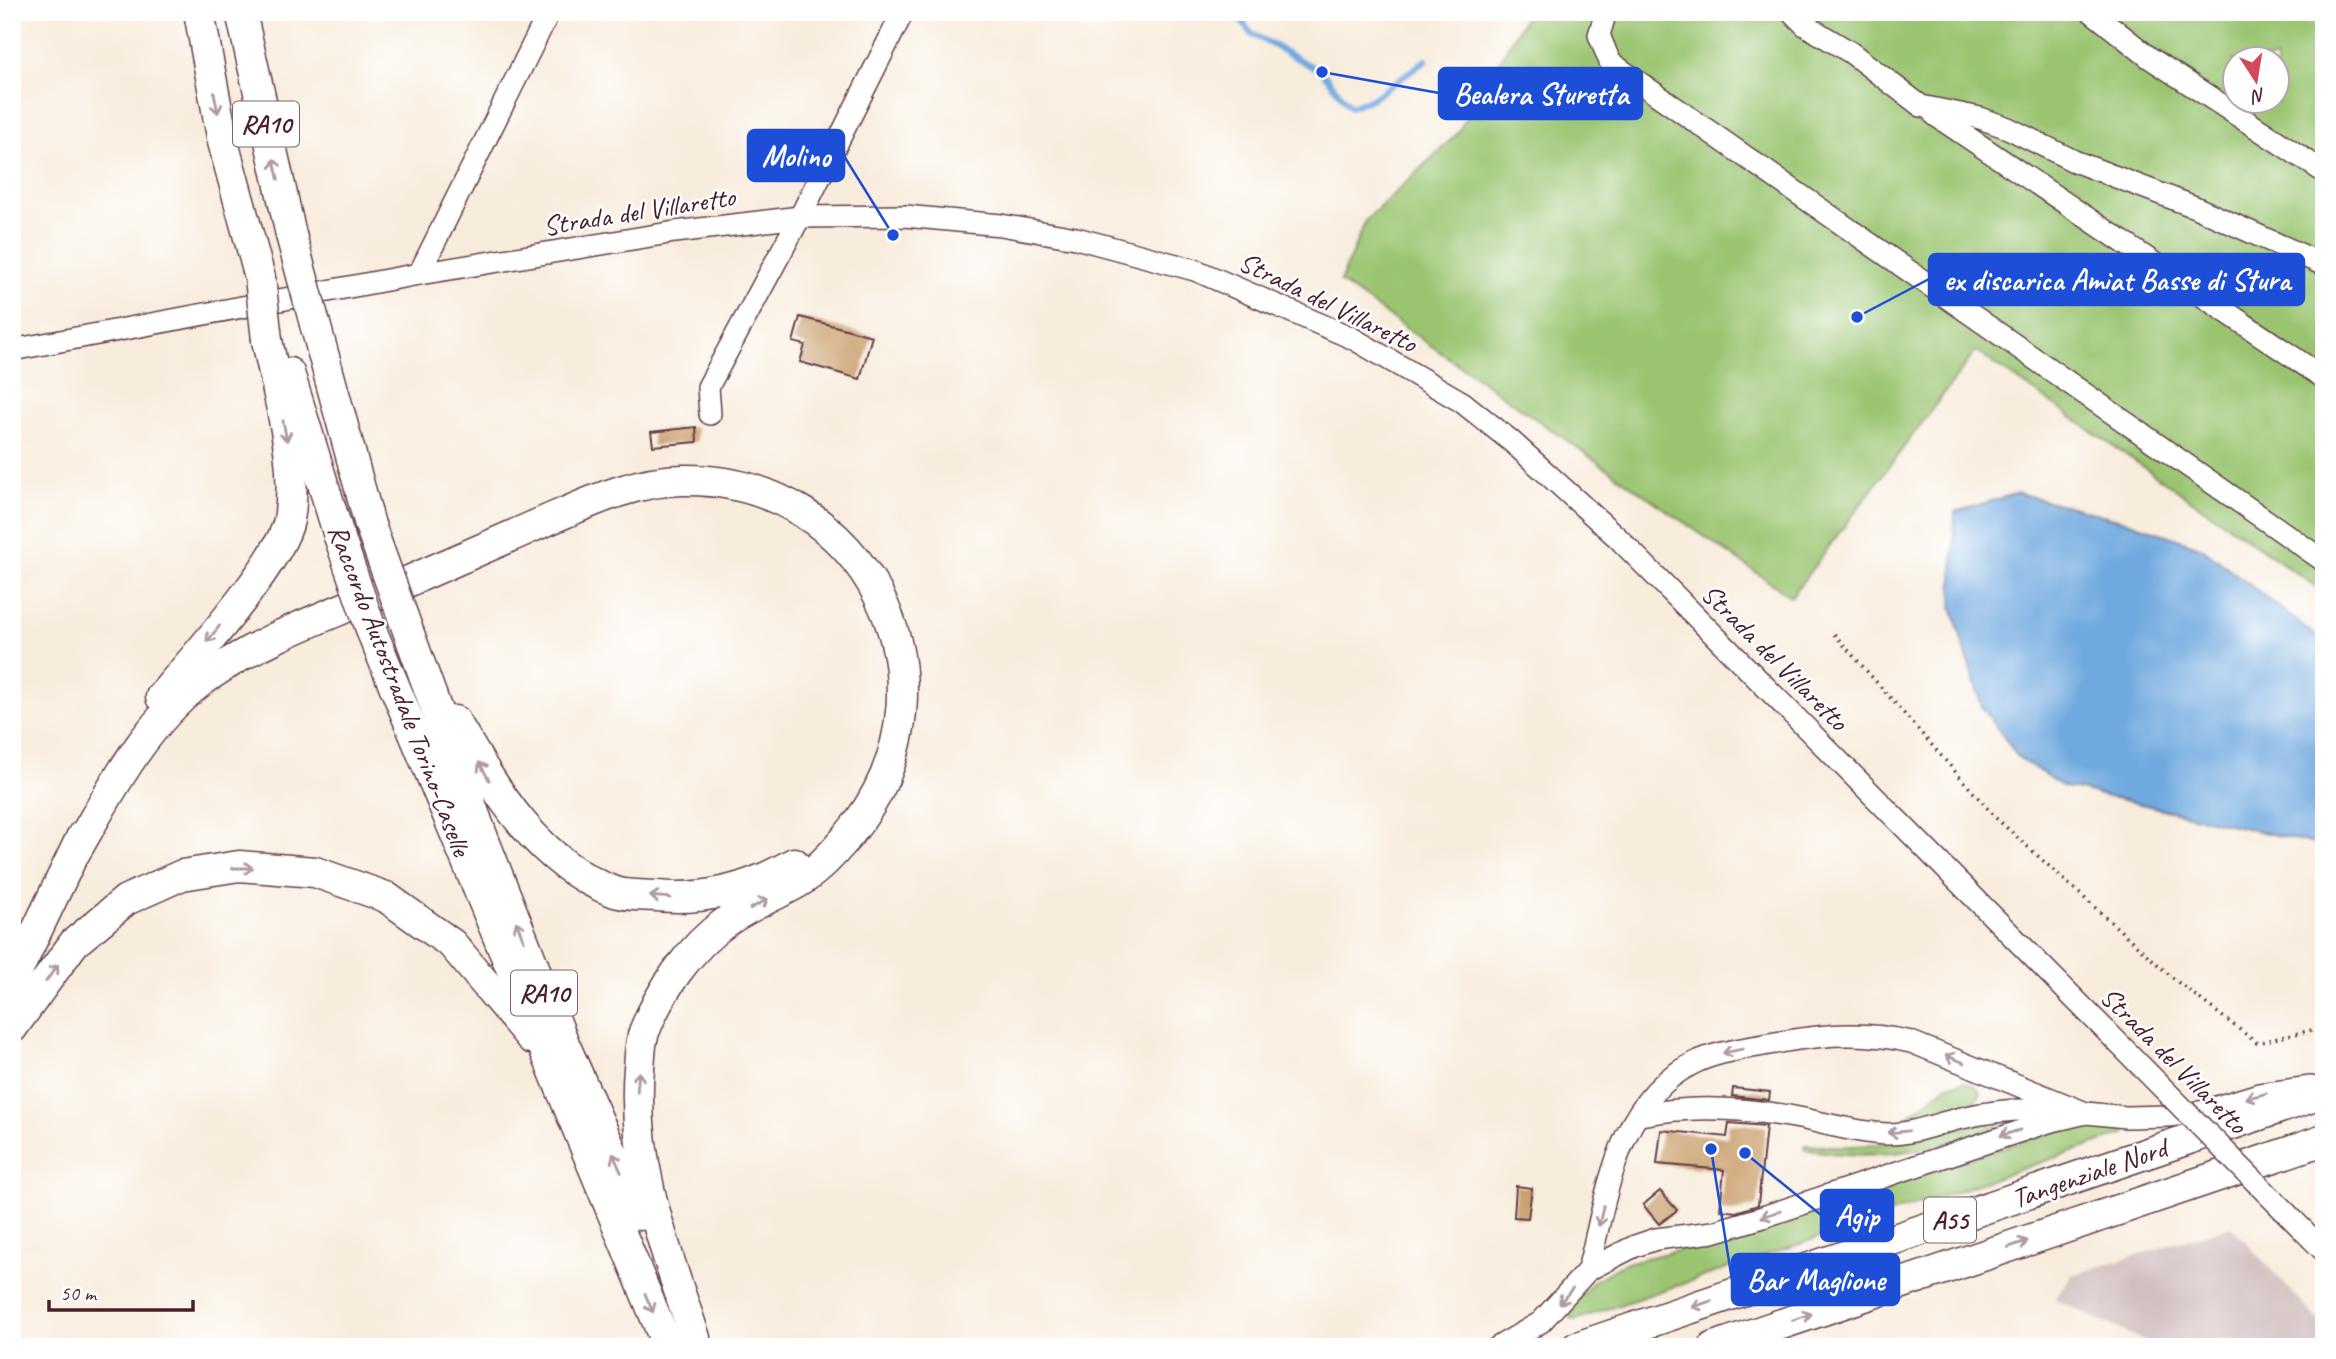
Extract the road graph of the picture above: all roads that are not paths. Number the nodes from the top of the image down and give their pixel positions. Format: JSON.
{"nodes":[{"id":1,"x":199,"y":12,"type":"edge"},
{"id":2,"x":241,"y":12,"type":"edge"},
{"id":3,"x":549,"y":12,"type":"edge"},
{"id":4,"x":902,"y":12,"type":"edge"},
{"id":5,"x":1606,"y":12,"type":"edge"},
{"id":6,"x":1792,"y":12,"type":"edge"},
{"id":7,"x":2092,"y":12,"type":"edge"},
{"id":8,"x":1921,"y":106,"type":"junction"},
{"id":9,"x":2324,"y":172,"type":"edge"},
{"id":10,"x":800,"y":217,"type":"junction"},
{"id":11,"x":2324,"y":265,"type":"edge"},
{"id":12,"x":419,"y":274,"type":"junction"},
{"id":13,"x":272,"y":338,"type":"junction"},
{"id":14,"x":12,"y":350,"type":"edge"},
{"id":15,"x":2324,"y":378,"type":"edge"},
{"id":16,"x":710,"y":414,"type":"dead end"},
{"id":17,"x":2324,"y":561,"type":"edge"},
{"id":18,"x":408,"y":629,"type":"junction"},
{"id":19,"x":870,"y":801,"type":"junction"},
{"id":20,"x":74,"y":854,"type":"junction"},
{"id":21,"x":12,"y":982,"type":"edge"},
{"id":22,"x":12,"y":1028,"type":"edge"},
{"id":23,"x":545,"y":1053,"type":"junction"},
{"id":24,"x":2324,"y":1086,"type":"edge"},
{"id":25,"x":2324,"y":1093,"type":"edge"},
{"id":26,"x":2086,"y":1113,"type":"junction"},
{"id":27,"x":1640,"y":1115,"type":"junction"},
{"id":28,"x":2324,"y":1140,"type":"edge"},
{"id":29,"x":2318,"y":1245,"type":"edge"},
{"id":30,"x":1588,"y":1270,"type":"junction"},
{"id":31,"x":687,"y":1344,"type":"edge"},
{"id":32,"x":1498,"y":1347,"type":"edge"},
{"id":33,"x":1577,"y":1347,"type":"edge"},
{"id":34,"x":1714,"y":1347,"type":"edge"}],
"edges":[{"from":1,"to":13,"type":"highway","name":"Raccordo Autostradale Torino-Caselle","number":"RA10","one_way":true,"bridge":true},
{"from":18,"to":2,"type":"highway","name":"Raccordo Autostradale Torino-Caselle","number":"RA10","one_way":true,"bridge":true},
{"from":3,"to":12,"type":"street"},
{"from":4,"to":10,"type":"street"},
{"from":5,"to":17,"type":"street"},
{"from":6,"to":8,"type":"street"},
{"from":7,"to":9,"type":"street"},
{"from":8,"to":11,"type":"street"},
{"from":8,"to":15,"type":"street"},
{"from":10,"to":12,"type":"street","name":"Strada del Villaretto"},
{"from":10,"to":16,"type":"street"},
{"from":10,"to":29,"type":"street","name":"Strada del Villaretto","bridge":true},
{"from":12,"to":14,"type":"street","name":"Strada del Villaretto"},
{"from":13,"to":20,"type":"highway","one_way":true},
{"from":13,"to":23,"type":"highway","name":"Raccordo Autostradale Torino-Caselle","number":"RA10","bridge":true},
{"from":19,"to":18,"type":"highway","one_way":true},
{"from":31,"to":18,"type":"highway","name":"Raccordo Autostradale Torino-Caselle","number":"RA10","one_way":true},
{"from":19,"to":20,"type":"highway"},
{"from":31,"to":19,"type":"highway","one_way":true},
{"from":20,"to":21,"type":"highway"},
{"from":22,"to":23,"type":"highway","one_way":true},
{"from":23,"to":31,"type":"highway","name":"Raccordo Autostradale Torino-Caselle","number":"RA10","one_way":true},
{"from":24,"to":26,"type":"street","one_way":true},
{"from":25,"to":33,"type":"highway","name":"Tangenziale Nord","number":"A55","one_way":true},
{"from":26,"to":27,"type":"street","one_way":true},
{"from":26,"to":27,"type":"street","one_way":true},
{"from":26,"to":30,"type":"street","one_way":true},
{"from":27,"to":30,"type":"street","one_way":true},
{"from":34,"to":28,"type":"highway","name":"Tangenziale Nord","number":"A55","one_way":true},
{"from":30,"to":32,"type":"street","one_way":true}]}
